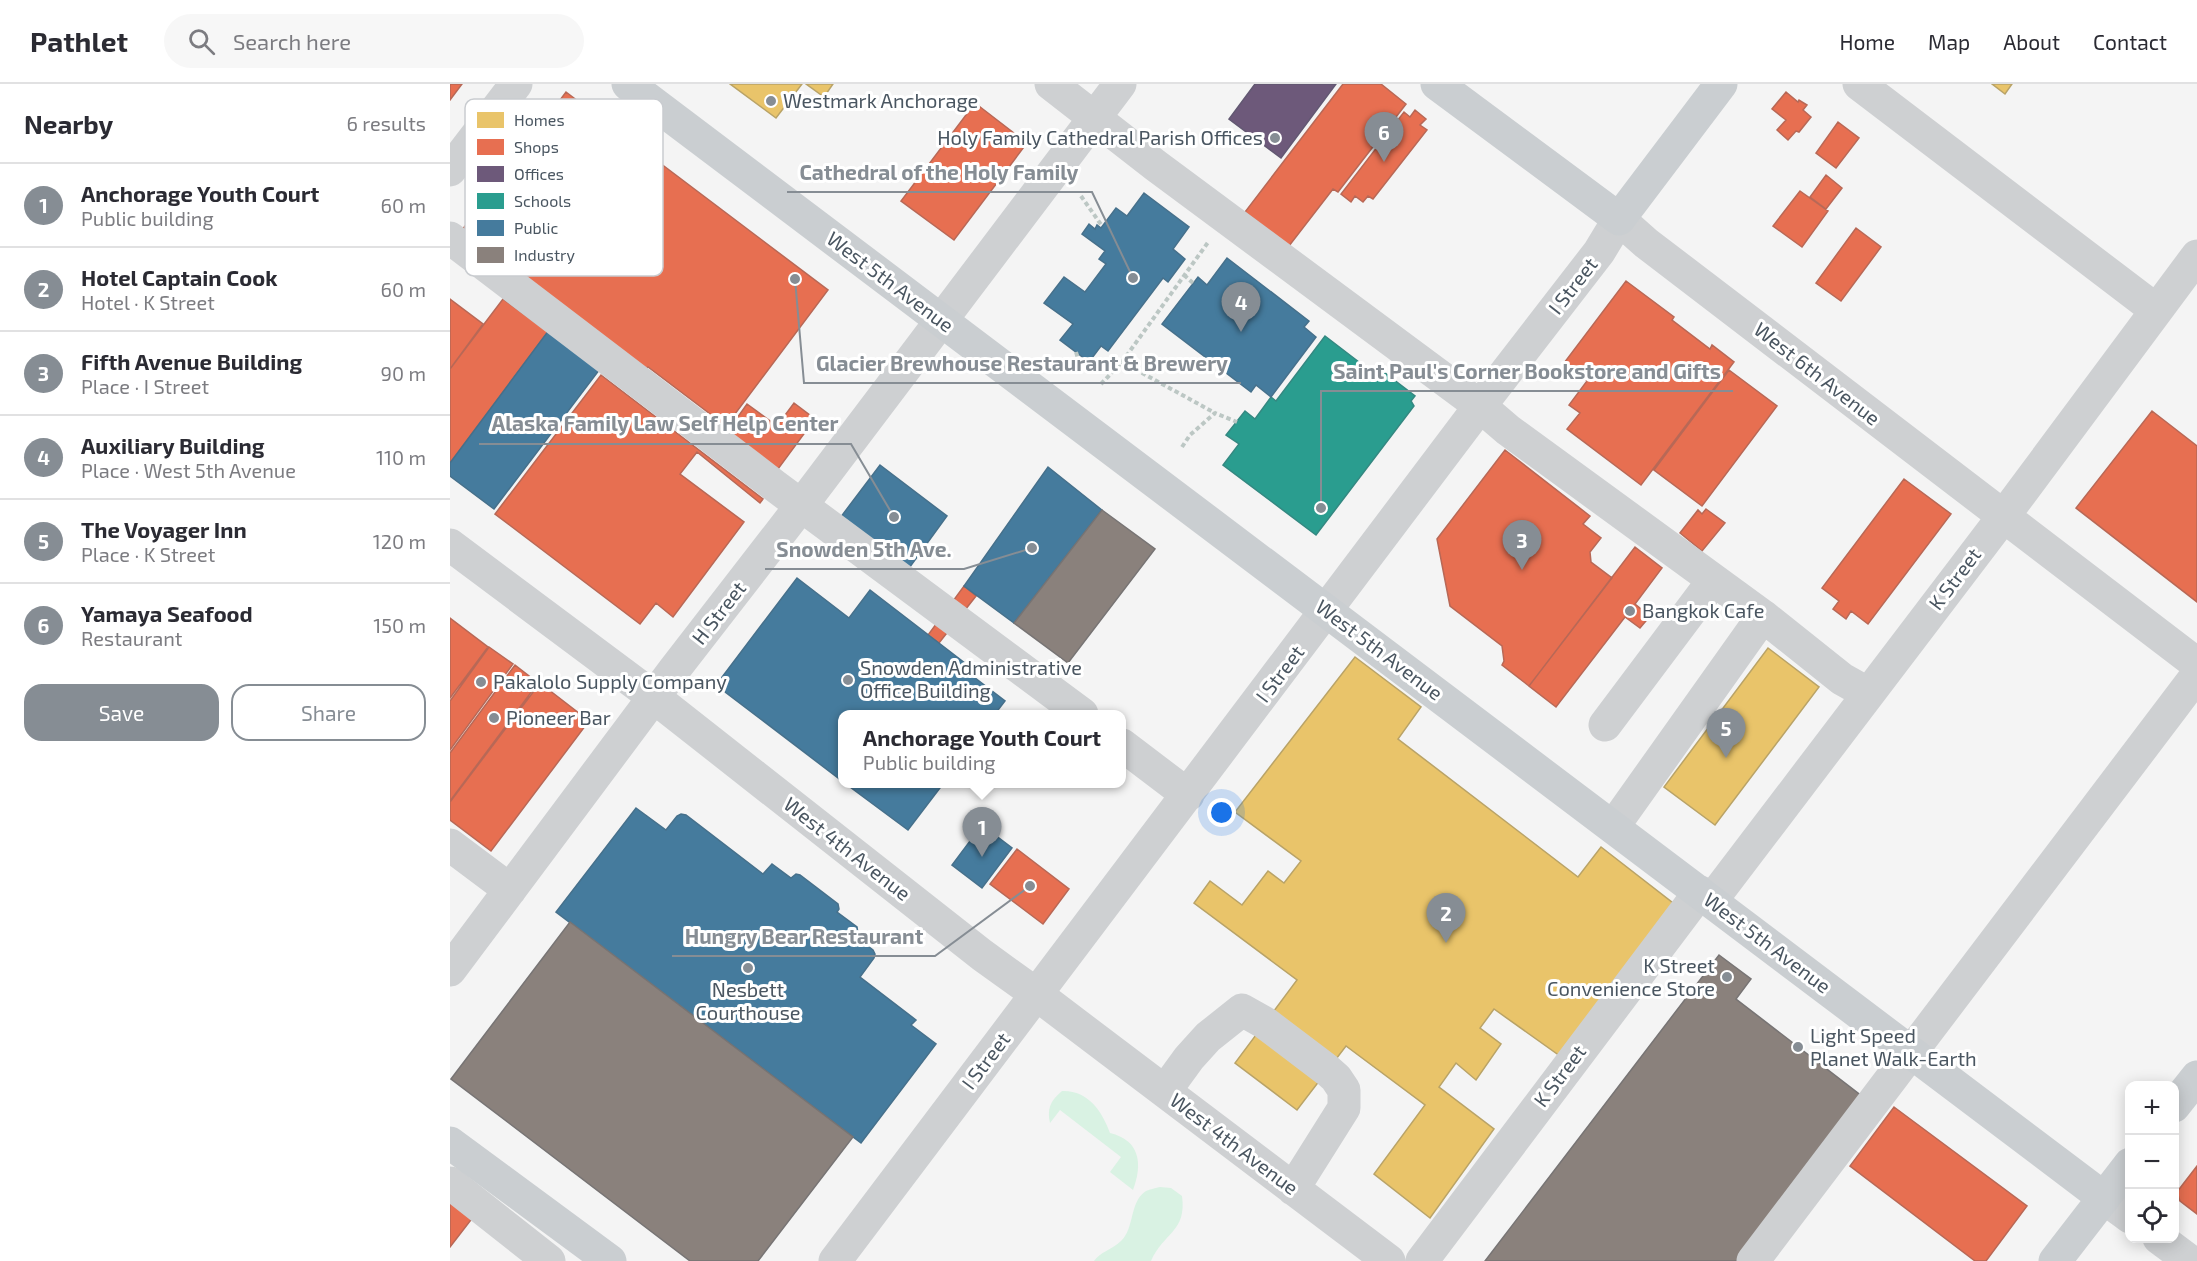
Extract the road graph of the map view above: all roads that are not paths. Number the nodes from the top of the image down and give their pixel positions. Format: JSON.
{"nodes":[{"id":1,"x":516,"y":84,"type":"edge"},
{"id":2,"x":628,"y":84,"type":"edge"},
{"id":3,"x":1051,"y":84,"type":"edge"},
{"id":4,"x":1120,"y":84,"type":"edge"},
{"id":5,"x":1437,"y":84,"type":"edge"},
{"id":6,"x":1721,"y":84,"type":"edge"},
{"id":7,"x":1859,"y":84,"type":"edge"},
{"id":8,"x":504,"y":99,"type":"edge"},
{"id":9,"x":648,"y":99,"type":"edge"},
{"id":10,"x":663,"y":110,"type":"edge"},
{"id":11,"x":1094,"y":118,"type":"junction"},
{"id":12,"x":465,"y":150,"type":"edge"},
{"id":13,"x":450,"y":170,"type":"edge"},
{"id":14,"x":1619,"y":219,"type":"junction"},
{"id":15,"x":450,"y":238,"type":"edge"},
{"id":16,"x":465,"y":249,"type":"edge"},
{"id":17,"x":2197,"y":256,"type":"edge"},
{"id":18,"x":500,"y":276,"type":"edge"},
{"id":19,"x":2156,"y":310,"type":"junction"},
{"id":20,"x":942,"y":321,"type":"junction"},
{"id":21,"x":1480,"y":406,"type":"junction"},
{"id":22,"x":801,"y":506,"type":"junction"},
{"id":23,"x":2003,"y":516,"type":"junction"},
{"id":24,"x":450,"y":545,"type":"edge"},
{"id":25,"x":1713,"y":581,"type":"junction"},
{"id":26,"x":1327,"y":611,"type":"junction"},
{"id":27,"x":1763,"y":616,"type":"junction"},
{"id":28,"x":2197,"y":664,"type":"edge"},
{"id":29,"x":2197,"y":675,"type":"edge"},
{"id":30,"x":1867,"y":693,"type":"junction"},
{"id":31,"x":655,"y":698,"type":"junction"},
{"id":32,"x":1077,"y":710,"type":"edge"},
{"id":33,"x":1605,"y":725,"type":"dead end"},
{"id":34,"x":1126,"y":748,"type":"edge"},
{"id":35,"x":1188,"y":795,"type":"junction"},
{"id":36,"x":1613,"y":827,"type":"junction"},
{"id":37,"x":450,"y":844,"type":"edge"},
{"id":38,"x":510,"y":890,"type":"junction"},
{"id":39,"x":1705,"y":897,"type":"junction"},
{"id":40,"x":450,"y":970,"type":"edge"},
{"id":41,"x":1036,"y":994,"type":"junction"},
{"id":42,"x":1912,"y":1053,"type":"junction"},
{"id":43,"x":2197,"y":1077,"type":"edge"},
{"id":44,"x":1165,"y":1091,"type":"junction"},
{"id":45,"x":2179,"y":1101,"type":"edge"},
{"id":46,"x":450,"y":1143,"type":"edge"},
{"id":47,"x":2125,"y":1181,"type":"edge"},
{"id":48,"x":450,"y":1183,"type":"edge"},
{"id":49,"x":1293,"y":1189,"type":"junction"},
{"id":50,"x":2117,"y":1207,"type":"edge"},
{"id":51,"x":2165,"y":1243,"type":"edge"},
{"id":52,"x":549,"y":1261,"type":"edge"},
{"id":53,"x":610,"y":1261,"type":"edge"},
{"id":54,"x":836,"y":1261,"type":"edge"},
{"id":55,"x":1389,"y":1261,"type":"edge"},
{"id":56,"x":1422,"y":1261,"type":"edge"},
{"id":57,"x":1753,"y":1261,"type":"edge"},
{"id":58,"x":2055,"y":1261,"type":"edge"},
{"id":59,"x":2190,"y":1261,"type":"edge"}],
"edges":[{"from":1,"to":8,"type":"street"},
{"from":2,"to":9,"type":"main road","name":"West 5th Avenue"},
{"from":3,"to":11,"type":"street"},
{"from":4,"to":11,"type":"street","name":"H Street"},
{"from":5,"to":14,"type":"main road","name":"West 6th Avenue"},
{"from":6,"to":14,"type":"main road","name":"I Street"},
{"from":7,"to":19,"type":"street"},
{"from":10,"to":20,"type":"main road","name":"West 5th Avenue"},
{"from":11,"to":20,"type":"street","name":"H Street"},
{"from":11,"to":21,"type":"street"},
{"from":12,"to":13,"type":"street"},
{"from":14,"to":21,"type":"street","name":"I Street"},
{"from":14,"to":23,"type":"street","name":"West 6th Avenue"},
{"from":15,"to":16,"type":"street"},
{"from":17,"to":19,"type":"street","name":"K Street"},
{"from":18,"to":22,"type":"street"},
{"from":19,"to":23,"type":"street","name":"K Street"},
{"from":20,"to":22,"type":"street","name":"H Street"},
{"from":20,"to":26,"type":"main road","name":"West 5th Avenue"},
{"from":21,"to":25,"type":"street"},
{"from":21,"to":26,"type":"street","name":"I Street"},
{"from":22,"to":31,"type":"street","name":"H Street"},
{"from":22,"to":32,"type":"street"},
{"from":23,"to":28,"type":"street","name":"West 6th Avenue"},
{"from":23,"to":30,"type":"street","name":"K Street"},
{"from":24,"to":31,"type":"street","name":"West 4th Avenue"},
{"from":25,"to":27,"type":"street"},
{"from":25,"to":33,"type":"street"},
{"from":26,"to":35,"type":"street","name":"I Street"},
{"from":26,"to":36,"type":"main road","name":"West 5th Avenue"},
{"from":27,"to":30,"type":"street"},
{"from":27,"to":36,"type":"street"},
{"from":29,"to":42,"type":"street"},
{"from":30,"to":39,"type":"street","name":"K Street"},
{"from":31,"to":38,"type":"street","name":"H Street"},
{"from":31,"to":41,"type":"street","name":"West 4th Avenue"},
{"from":34,"to":35,"type":"street"},
{"from":35,"to":41,"type":"street","name":"I Street"},
{"from":36,"to":39,"type":"main road","name":"West 5th Avenue"},
{"from":37,"to":38,"type":"street"},
{"from":38,"to":40,"type":"street","name":"H Street"},
{"from":39,"to":42,"type":"main road","name":"West 5th Avenue"},
{"from":39,"to":56,"type":"street","name":"K Street"},
{"from":41,"to":44,"type":"street","name":"West 4th Avenue"},
{"from":41,"to":54,"type":"street","name":"I Street"},
{"from":42,"to":50,"type":"main road","name":"West 5th Avenue"},
{"from":42,"to":57,"type":"street"},
{"from":43,"to":45,"type":"main road"},
{"from":44,"to":49,"type":"street","name":"West 4th Avenue"},
{"from":44,"to":49,"type":"street"},
{"from":46,"to":53,"type":"main road"},
{"from":47,"to":50,"type":"main road"},
{"from":48,"to":52,"type":"street"},
{"from":49,"to":55,"type":"street","name":"West 4th Avenue"},
{"from":50,"to":58,"type":"main road"},
{"from":51,"to":59,"type":"street"}]}
